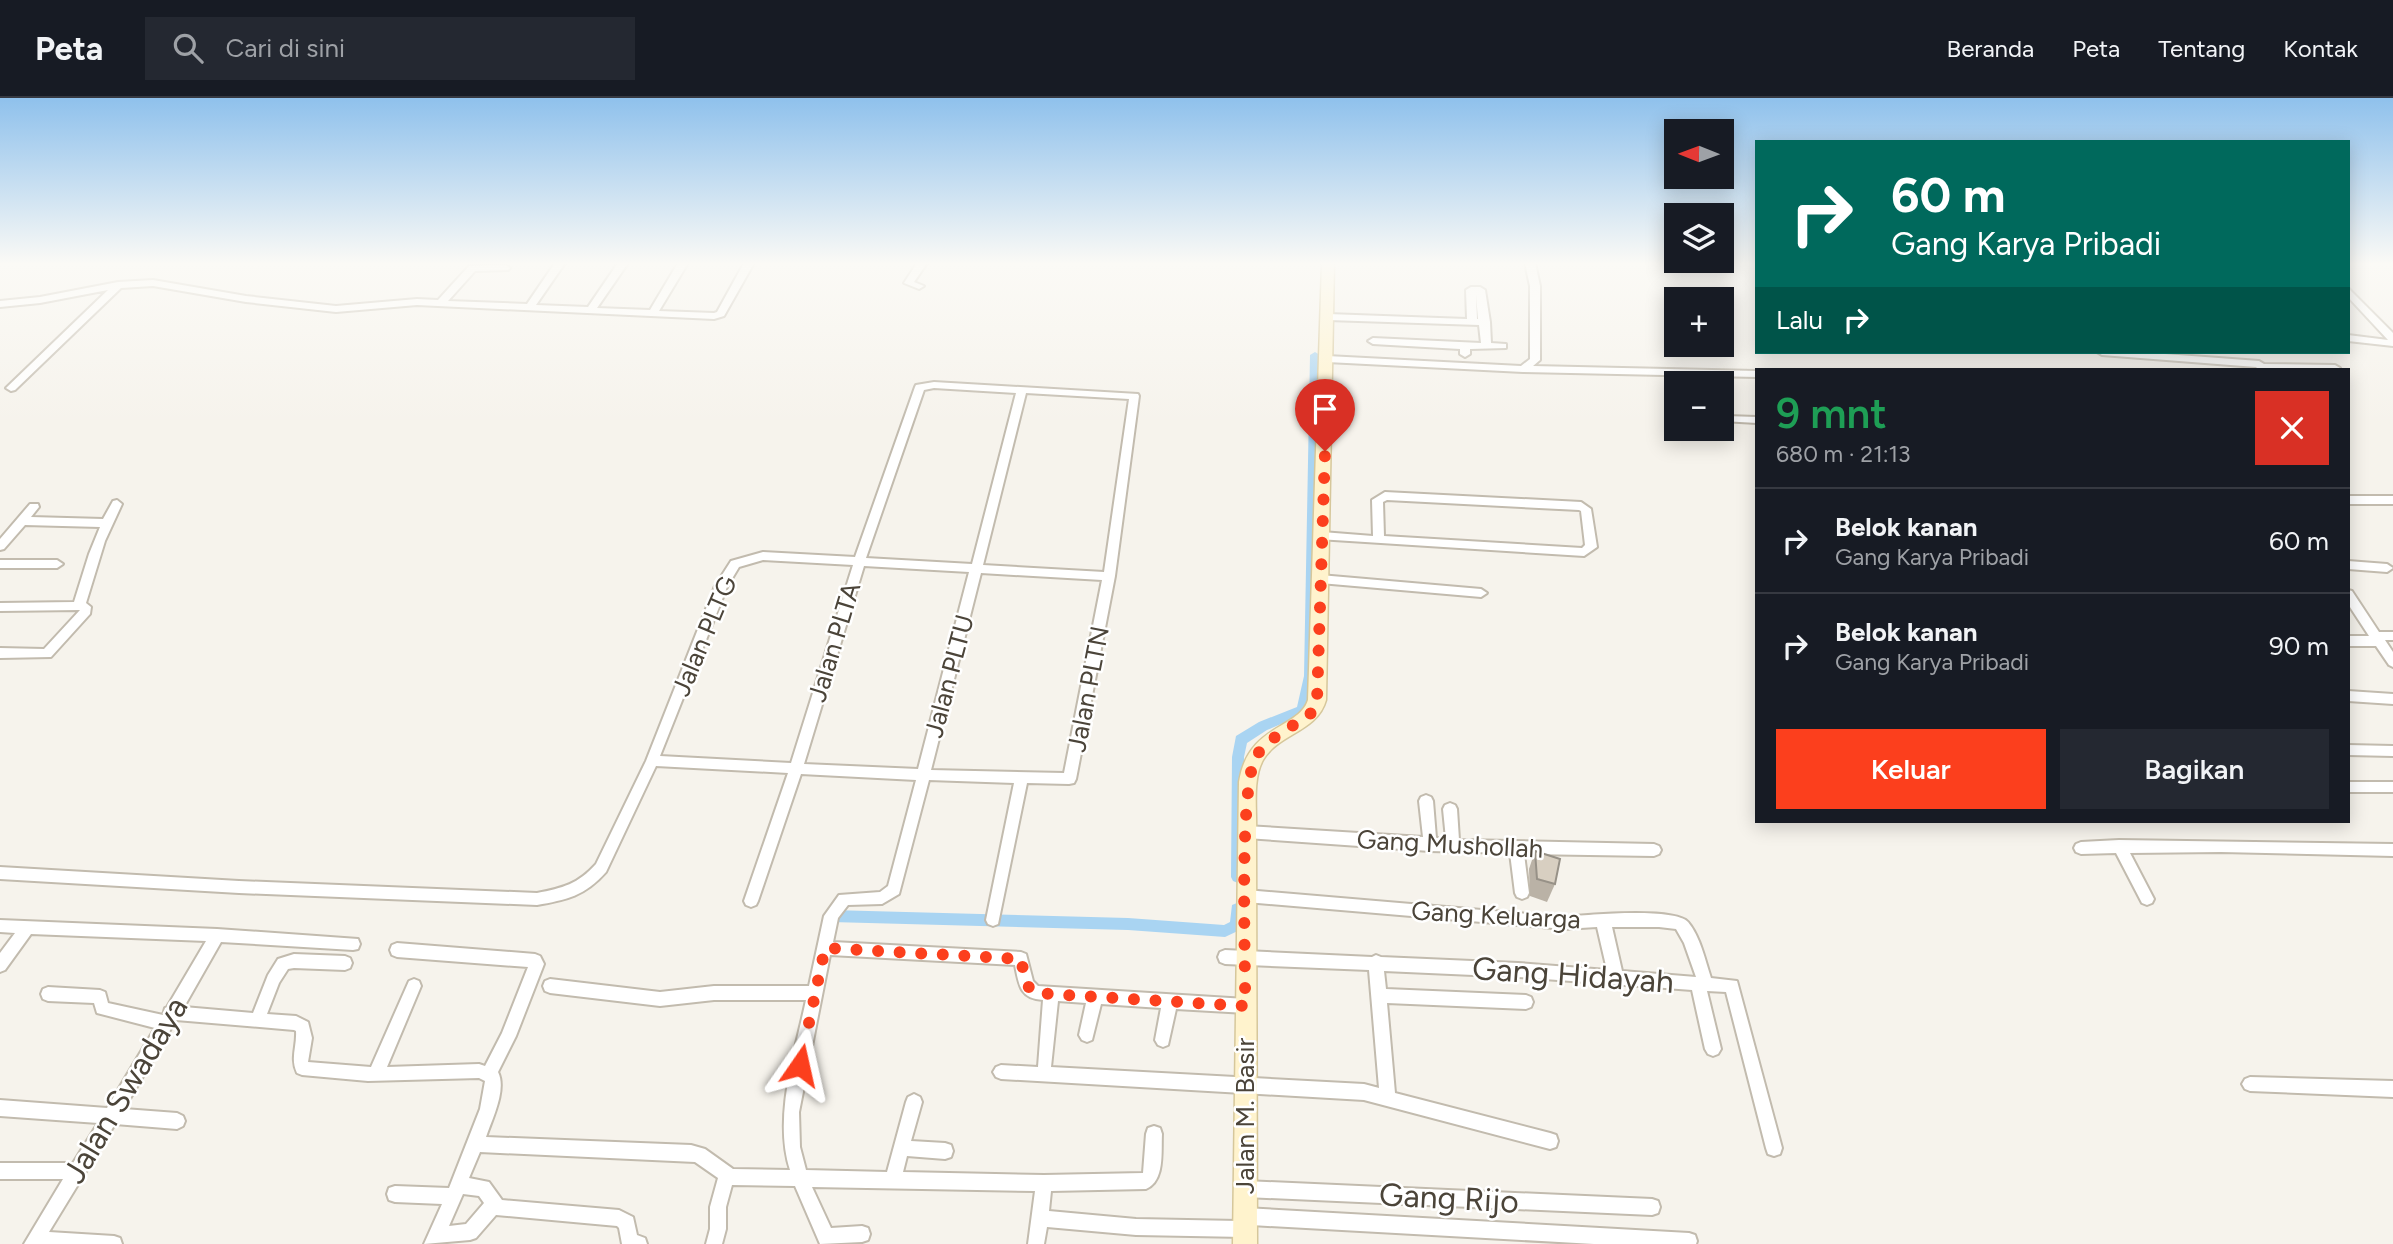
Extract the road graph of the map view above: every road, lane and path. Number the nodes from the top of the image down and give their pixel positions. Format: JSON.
{"nodes":[{"id":1,"x":85,"y":316,"type":"edge"},
{"id":2,"x":1472,"y":316,"type":"edge"},
{"id":3,"x":1484,"y":316,"type":"edge"},
{"id":4,"x":1535,"y":316,"type":"edge"},
{"id":5,"x":2371,"y":316,"type":"edge"},
{"id":6,"x":1328,"y":317,"type":"joint"},
{"id":7,"x":1472,"y":322,"type":"junction"},
{"id":8,"x":1485,"y":322,"type":"junction"},
{"id":9,"x":2350,"y":338,"type":"edge"},
{"id":10,"x":1373,"y":341,"type":"dead end"},
{"id":11,"x":2393,"y":341,"type":"edge"},
{"id":12,"x":1465,"y":346,"type":"junction"},
{"id":13,"x":1486,"y":346,"type":"junction"},
{"id":14,"x":1503,"y":346,"type":"dead end"},
{"id":15,"x":2178,"y":354,"type":"edge"},
{"id":16,"x":1327,"y":359,"type":"junction"},
{"id":17,"x":1464,"y":364,"type":"junction"},
{"id":18,"x":2261,"y":367,"type":"edge"},
{"id":19,"x":2335,"y":368,"type":"edge"},
{"id":20,"x":1523,"y":369,"type":"junction"},
{"id":21,"x":1755,"y":374,"type":"edge"},
{"id":22,"x":922,"y":386,"type":"joint"},
{"id":23,"x":11,"y":387,"type":"dead end"},
{"id":24,"x":1022,"y":389,"type":"junction"},
{"id":25,"x":1734,"y":419,"type":"edge"},
{"id":26,"x":1755,"y":420,"type":"edge"},
{"id":27,"x":2352,"y":500,"type":"edge"},
{"id":28,"x":2393,"y":500,"type":"edge"},
{"id":29,"x":117,"y":504,"type":"dead end"},
{"id":30,"x":34,"y":507,"type":"dead end"},
{"id":31,"x":23,"y":521,"type":"junction"},
{"id":32,"x":106,"y":523,"type":"junction"},
{"id":33,"x":1322,"y":536,"type":"junction"},
{"id":34,"x":1379,"y":539,"type":"junction"},
{"id":35,"x":0,"y":546,"type":"edge"},
{"id":36,"x":860,"y":559,"type":"junction"},
{"id":37,"x":0,"y":564,"type":"edge"},
{"id":38,"x":58,"y":564,"type":"dead end"},
{"id":39,"x":2350,"y":565,"type":"edge"},
{"id":40,"x":977,"y":568,"type":"junction"},
{"id":41,"x":2387,"y":568,"type":"dead end"},
{"id":42,"x":1109,"y":576,"type":"junction"},
{"id":43,"x":1320,"y":579,"type":"junction"},
{"id":44,"x":1481,"y":593,"type":"dead end"},
{"id":45,"x":79,"y":606,"type":"junction"},
{"id":46,"x":0,"y":607,"type":"edge"},
{"id":47,"x":2355,"y":612,"type":"edge"},
{"id":48,"x":2393,"y":636,"type":"edge"},
{"id":49,"x":2376,"y":639,"type":"junction"},
{"id":50,"x":2350,"y":641,"type":"edge"},
{"id":51,"x":0,"y":653,"type":"edge"},
{"id":52,"x":2393,"y":662,"type":"edge"},
{"id":53,"x":2350,"y":696,"type":"edge"},
{"id":54,"x":2393,"y":699,"type":"edge"},
{"id":55,"x":2350,"y":750,"type":"edge"},
{"id":56,"x":2393,"y":751,"type":"edge"},
{"id":57,"x":652,"y":761,"type":"junction"},
{"id":58,"x":796,"y":768,"type":"junction"},
{"id":59,"x":923,"y":775,"type":"junction"},
{"id":60,"x":1022,"y":778,"type":"junction"},
{"id":61,"x":2350,"y":787,"type":"edge"},
{"id":62,"x":2393,"y":787,"type":"edge"},
{"id":63,"x":1426,"y":801,"type":"dead end"},
{"id":64,"x":1450,"y":809,"type":"dead end"},
{"id":65,"x":1246,"y":832,"type":"junction"},
{"id":66,"x":1430,"y":845,"type":"junction"},
{"id":67,"x":1453,"y":845,"type":"junction"},
{"id":68,"x":2119,"y":846,"type":"junction"},
{"id":69,"x":1516,"y":848,"type":"junction"},
{"id":70,"x":2081,"y":848,"type":"dead end"},
{"id":71,"x":1654,"y":850,"type":"dead end"},
{"id":72,"x":2393,"y":850,"type":"edge"},
{"id":73,"x":0,"y":873,"type":"edge"},
{"id":74,"x":1522,"y":893,"type":"dead end"},
{"id":75,"x":1246,"y":896,"type":"junction"},
{"id":76,"x":2147,"y":898,"type":"dead end"},
{"id":77,"x":751,"y":901,"type":"dead end"},
{"id":78,"x":993,"y":920,"type":"dead end"},
{"id":79,"x":1603,"y":920,"type":"junction"},
{"id":80,"x":0,"y":926,"type":"edge"},
{"id":81,"x":28,"y":927,"type":"junction"},
{"id":82,"x":217,"y":935,"type":"junction"},
{"id":83,"x":353,"y":944,"type":"dead end"},
{"id":84,"x":825,"y":948,"type":"junction"},
{"id":85,"x":397,"y":950,"type":"dead end"},
{"id":86,"x":1226,"y":957,"type":"dead end"},
{"id":87,"x":1246,"y":957,"type":"junction"},
{"id":88,"x":1376,"y":962,"type":"junction"},
{"id":89,"x":345,"y":963,"type":"dead end"},
{"id":90,"x":0,"y":965,"type":"edge"},
{"id":91,"x":1616,"y":978,"type":"junction"},
{"id":92,"x":1702,"y":984,"type":"junction"},
{"id":93,"x":414,"y":986,"type":"dead end"},
{"id":94,"x":550,"y":986,"type":"dead end"},
{"id":95,"x":814,"y":993,"type":"junction"},
{"id":96,"x":1051,"y":993,"type":"junction"},
{"id":97,"x":47,"y":994,"type":"dead end"},
{"id":98,"x":1095,"y":996,"type":"junction"},
{"id":99,"x":1380,"y":996,"type":"junction"},
{"id":100,"x":1170,"y":1001,"type":"junction"},
{"id":101,"x":1526,"y":1002,"type":"dead end"},
{"id":102,"x":1245,"y":1006,"type":"junction"},
{"id":103,"x":168,"y":1018,"type":"junction"},
{"id":104,"x":258,"y":1018,"type":"junction"},
{"id":105,"x":1087,"y":1035,"type":"dead end"},
{"id":106,"x":1163,"y":1040,"type":"dead end"},
{"id":107,"x":1713,"y":1049,"type":"dead end"},
{"id":108,"x":1045,"y":1063,"type":"dead end"},
{"id":109,"x":1001,"y":1072,"type":"dead end"},
{"id":110,"x":376,"y":1074,"type":"junction"},
{"id":111,"x":489,"y":1074,"type":"junction"},
{"id":112,"x":2250,"y":1084,"type":"dead end"},
{"id":113,"x":1245,"y":1086,"type":"junction"},
{"id":114,"x":2393,"y":1089,"type":"edge"},
{"id":115,"x":1388,"y":1097,"type":"junction"},
{"id":116,"x":914,"y":1102,"type":"dead end"},
{"id":117,"x":0,"y":1108,"type":"edge"},
{"id":118,"x":108,"y":1117,"type":"junction"},
{"id":119,"x":177,"y":1121,"type":"dead end"},
{"id":120,"x":1154,"y":1134,"type":"dead end"},
{"id":121,"x":1550,"y":1141,"type":"dead end"},
{"id":122,"x":474,"y":1144,"type":"junction"},
{"id":123,"x":902,"y":1147,"type":"junction"},
{"id":124,"x":1774,"y":1148,"type":"dead end"},
{"id":125,"x":944,"y":1151,"type":"dead end"},
{"id":126,"x":0,"y":1171,"type":"edge"},
{"id":127,"x":76,"y":1171,"type":"junction"},
{"id":128,"x":727,"y":1175,"type":"junction"},
{"id":129,"x":893,"y":1178,"type":"junction"},
{"id":130,"x":801,"y":1179,"type":"junction"},
{"id":131,"x":1044,"y":1182,"type":"junction"},
{"id":132,"x":1245,"y":1189,"type":"junction"},
{"id":133,"x":456,"y":1191,"type":"junction"},
{"id":134,"x":395,"y":1194,"type":"dead end"},
{"id":135,"x":494,"y":1205,"type":"junction"},
{"id":136,"x":1652,"y":1207,"type":"dead end"},
{"id":137,"x":1039,"y":1218,"type":"junction"},
{"id":138,"x":1245,"y":1230,"type":"edge"},
{"id":139,"x":862,"y":1234,"type":"dead end"},
{"id":140,"x":434,"y":1240,"type":"edge"},
{"id":141,"x":828,"y":1241,"type":"edge"},
{"id":142,"x":1689,"y":1241,"type":"dead end"},
{"id":143,"x":34,"y":1242,"type":"edge"},
{"id":144,"x":114,"y":1244,"type":"edge"},
{"id":145,"x":639,"y":1244,"type":"edge"},
{"id":146,"x":714,"y":1244,"type":"edge"},
{"id":147,"x":1036,"y":1244,"type":"edge"}],
"edges":[{"from":1,"to":23,"type":"street"},
{"from":2,"to":7,"type":"street"},
{"from":3,"to":8,"type":"street"},
{"from":4,"to":20,"type":"street"},
{"from":5,"to":11,"type":"street"},
{"from":6,"to":7,"type":"street"},
{"from":6,"to":16,"type":"main road","name":"Jalan M. Basir"},
{"from":7,"to":8,"type":"street"},
{"from":8,"to":13,"type":"street"},
{"from":9,"to":11,"type":"street"},
{"from":10,"to":12,"type":"street"},
{"from":12,"to":13,"type":"street"},
{"from":12,"to":17,"type":"street"},
{"from":13,"to":14,"type":"street"},
{"from":15,"to":18,"type":"street"},
{"from":16,"to":17,"type":"street"},
{"from":16,"to":33,"type":"main road","name":"Jalan M. Basir"},
{"from":17,"to":20,"type":"street"},
{"from":18,"to":19,"type":"street"},
{"from":20,"to":21,"type":"street"},
{"from":22,"to":24,"type":"street","name":"Jalan PLTN"},
{"from":22,"to":36,"type":"street","name":"Jalan PLTA"},
{"from":24,"to":40,"type":"street","name":"Jalan PLTU"},
{"from":24,"to":42,"type":"street","name":"Jalan PLTN"},
{"from":25,"to":26,"type":"street"},
{"from":27,"to":28,"type":"street"},
{"from":29,"to":32,"type":"street"},
{"from":30,"to":31,"type":"street"},
{"from":31,"to":32,"type":"street"},
{"from":31,"to":35,"type":"street"},
{"from":32,"to":45,"type":"street"},
{"from":33,"to":34,"type":"street"},
{"from":33,"to":43,"type":"main road","name":"Jalan M. Basir"},
{"from":34,"to":34,"type":"street"},
{"from":36,"to":40,"type":"street","name":"Jalan PLTG"},
{"from":36,"to":57,"type":"street","name":"Jalan PLTG"},
{"from":36,"to":58,"type":"street","name":"Jalan PLTA"},
{"from":37,"to":38,"type":"street"},
{"from":39,"to":41,"type":"street"},
{"from":40,"to":42,"type":"street","name":"Jalan PLTG"},
{"from":40,"to":59,"type":"street","name":"Jalan PLTU"},
{"from":42,"to":60,"type":"street","name":"Jalan PLTN"},
{"from":43,"to":44,"type":"street"},
{"from":43,"to":65,"type":"main road","name":"Jalan M. Basir"},
{"from":45,"to":46,"type":"street"},
{"from":45,"to":51,"type":"street"},
{"from":47,"to":49,"type":"street"},
{"from":48,"to":49,"type":"street"},
{"from":49,"to":50,"type":"street"},
{"from":49,"to":52,"type":"street"},
{"from":53,"to":54,"type":"street"},
{"from":55,"to":56,"type":"street"},
{"from":57,"to":58,"type":"street","name":"Jalan PLTN"},
{"from":57,"to":73,"type":"street","name":"Jalan PLTG"},
{"from":58,"to":59,"type":"street","name":"Jalan PLTN"},
{"from":58,"to":77,"type":"street","name":"Jalan PLTA"},
{"from":59,"to":60,"type":"street","name":"Jalan PLTN"},
{"from":59,"to":84,"type":"street","name":"Jalan PLTU"},
{"from":60,"to":78,"type":"street"},
{"from":61,"to":62,"type":"street"},
{"from":63,"to":66,"type":"street"},
{"from":64,"to":67,"type":"street"},
{"from":65,"to":66,"type":"street","name":"Gang Mushollah"},
{"from":65,"to":75,"type":"main road","name":"Jalan M. Basir"},
{"from":66,"to":67,"type":"street","name":"Gang Mushollah"},
{"from":67,"to":69,"type":"street","name":"Gang Mushollah"},
{"from":68,"to":70,"type":"street"},
{"from":68,"to":72,"type":"street"},
{"from":68,"to":76,"type":"street"},
{"from":69,"to":71,"type":"street","name":"Gang Mushollah"},
{"from":69,"to":74,"type":"street"},
{"from":75,"to":79,"type":"street","name":"Gang Keluarga"},
{"from":75,"to":87,"type":"main road","name":"Jalan M. Basir"},
{"from":79,"to":91,"type":"street"},
{"from":79,"to":92,"type":"street","name":"Gang Keluarga"},
{"from":80,"to":81,"type":"street"},
{"from":81,"to":82,"type":"street"},
{"from":81,"to":90,"type":"street"},
{"from":82,"to":83,"type":"street"},
{"from":82,"to":103,"type":"street","name":"Jalan Swadaya"},
{"from":84,"to":95,"type":"street"},
{"from":84,"to":96,"type":"street"},
{"from":85,"to":111,"type":"street"},
{"from":86,"to":87,"type":"street","name":"Gang Hidayah"},
{"from":87,"to":88,"type":"street","name":"Gang Hidayah"},
{"from":87,"to":102,"type":"main road","name":"Jalan M. Basir"},
{"from":88,"to":91,"type":"street","name":"Gang Hidayah"},
{"from":88,"to":99,"type":"street"},
{"from":89,"to":104,"type":"street"},
{"from":91,"to":92,"type":"street","name":"Gang Hidayah"},
{"from":92,"to":107,"type":"street"},
{"from":92,"to":124,"type":"street","name":"Gang Hidayah"},
{"from":93,"to":110,"type":"street"},
{"from":94,"to":95,"type":"street"},
{"from":95,"to":130,"type":"street"},
{"from":96,"to":98,"type":"street"},
{"from":96,"to":108,"type":"street"},
{"from":97,"to":103,"type":"street"},
{"from":98,"to":100,"type":"street"},
{"from":98,"to":105,"type":"street"},
{"from":99,"to":101,"type":"street"},
{"from":99,"to":115,"type":"street"},
{"from":100,"to":102,"type":"street"},
{"from":100,"to":106,"type":"street"},
{"from":102,"to":113,"type":"main road","name":"Jalan M. Basir"},
{"from":103,"to":104,"type":"street"},
{"from":103,"to":118,"type":"street","name":"Jalan Swadaya"},
{"from":104,"to":110,"type":"street"},
{"from":109,"to":113,"type":"street"},
{"from":110,"to":111,"type":"street"},
{"from":111,"to":122,"type":"street"},
{"from":112,"to":114,"type":"street"},
{"from":113,"to":115,"type":"street"},
{"from":113,"to":132,"type":"main road","name":"Jalan M. Basir"},
{"from":115,"to":121,"type":"street"},
{"from":116,"to":123,"type":"street"},
{"from":117,"to":118,"type":"street"},
{"from":118,"to":119,"type":"street"},
{"from":118,"to":127,"type":"street","name":"Jalan Swadaya"},
{"from":120,"to":131,"type":"street"},
{"from":122,"to":128,"type":"street"},
{"from":122,"to":133,"type":"street"},
{"from":123,"to":125,"type":"street"},
{"from":123,"to":129,"type":"street"},
{"from":126,"to":127,"type":"street"},
{"from":127,"to":143,"type":"street","name":"Jalan Swadaya"},
{"from":128,"to":130,"type":"street"},
{"from":128,"to":146,"type":"street"},
{"from":129,"to":130,"type":"street"},
{"from":129,"to":131,"type":"street"},
{"from":130,"to":141,"type":"street"},
{"from":131,"to":137,"type":"street"},
{"from":132,"to":136,"type":"street","name":"Gang Rijo"},
{"from":132,"to":138,"type":"main road","name":"Jalan M. Basir"},
{"from":133,"to":134,"type":"street"},
{"from":133,"to":135,"type":"street"},
{"from":133,"to":140,"type":"street"},
{"from":135,"to":140,"type":"street"},
{"from":135,"to":145,"type":"street"},
{"from":137,"to":138,"type":"street"},
{"from":137,"to":147,"type":"street"},
{"from":138,"to":142,"type":"street"},
{"from":139,"to":141,"type":"street"},
{"from":143,"to":144,"type":"street"}]}
